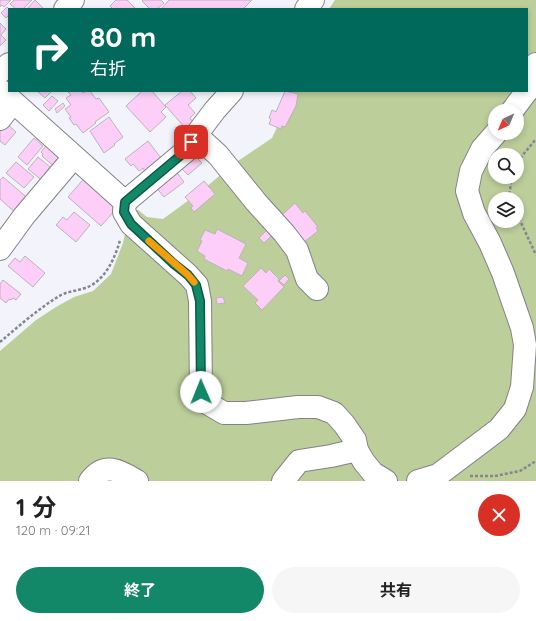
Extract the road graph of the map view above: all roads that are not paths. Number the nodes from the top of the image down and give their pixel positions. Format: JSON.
{"nodes":[{"id":1,"x":313,"y":0,"type":"edge"},
{"id":2,"x":307,"y":8,"type":"edge"},
{"id":3,"x":536,"y":64,"type":"edge"},
{"id":4,"x":8,"y":65,"type":"edge"},
{"id":5,"x":0,"y":72,"type":"edge"},
{"id":6,"x":528,"y":84,"type":"edge"},
{"id":7,"x":231,"y":92,"type":"edge"},
{"id":8,"x":526,"y":92,"type":"edge"},
{"id":9,"x":7,"y":96,"type":"edge"},
{"id":10,"x":517,"y":104,"type":"edge"},
{"id":11,"x":0,"y":120,"type":"edge"},
{"id":12,"x":196,"y":135,"type":"junction"},
{"id":13,"x":490,"y":140,"type":"edge"},
{"id":14,"x":74,"y":157,"type":"junction"},
{"id":15,"x":125,"y":202,"type":"junction"},
{"id":16,"x":0,"y":249,"type":"edge"},
{"id":17,"x":317,"y":289,"type":"dead end"},
{"id":18,"x":357,"y":450,"type":"junction"},
{"id":19,"x":90,"y":481,"type":"edge"},
{"id":20,"x":137,"y":481,"type":"edge"},
{"id":21,"x":283,"y":481,"type":"edge"},
{"id":22,"x":386,"y":481,"type":"edge"},
{"id":23,"x":418,"y":481,"type":"edge"}],
"edges":[{"from":1,"to":2,"type":"street"},
{"from":3,"to":6,"type":"street"},
{"from":4,"to":5,"type":"street"},
{"from":7,"to":12,"type":"street"},
{"from":8,"to":10,"type":"street"},
{"from":9,"to":11,"type":"street"},
{"from":9,"to":14,"type":"street"},
{"from":12,"to":15,"type":"street"},
{"from":12,"to":17,"type":"street"},
{"from":13,"to":23,"type":"street"},
{"from":14,"to":15,"type":"street"},
{"from":14,"to":16,"type":"street"},
{"from":15,"to":18,"type":"street"},
{"from":18,"to":21,"type":"street"},
{"from":18,"to":22,"type":"street"},
{"from":19,"to":20,"type":"street"}]}
